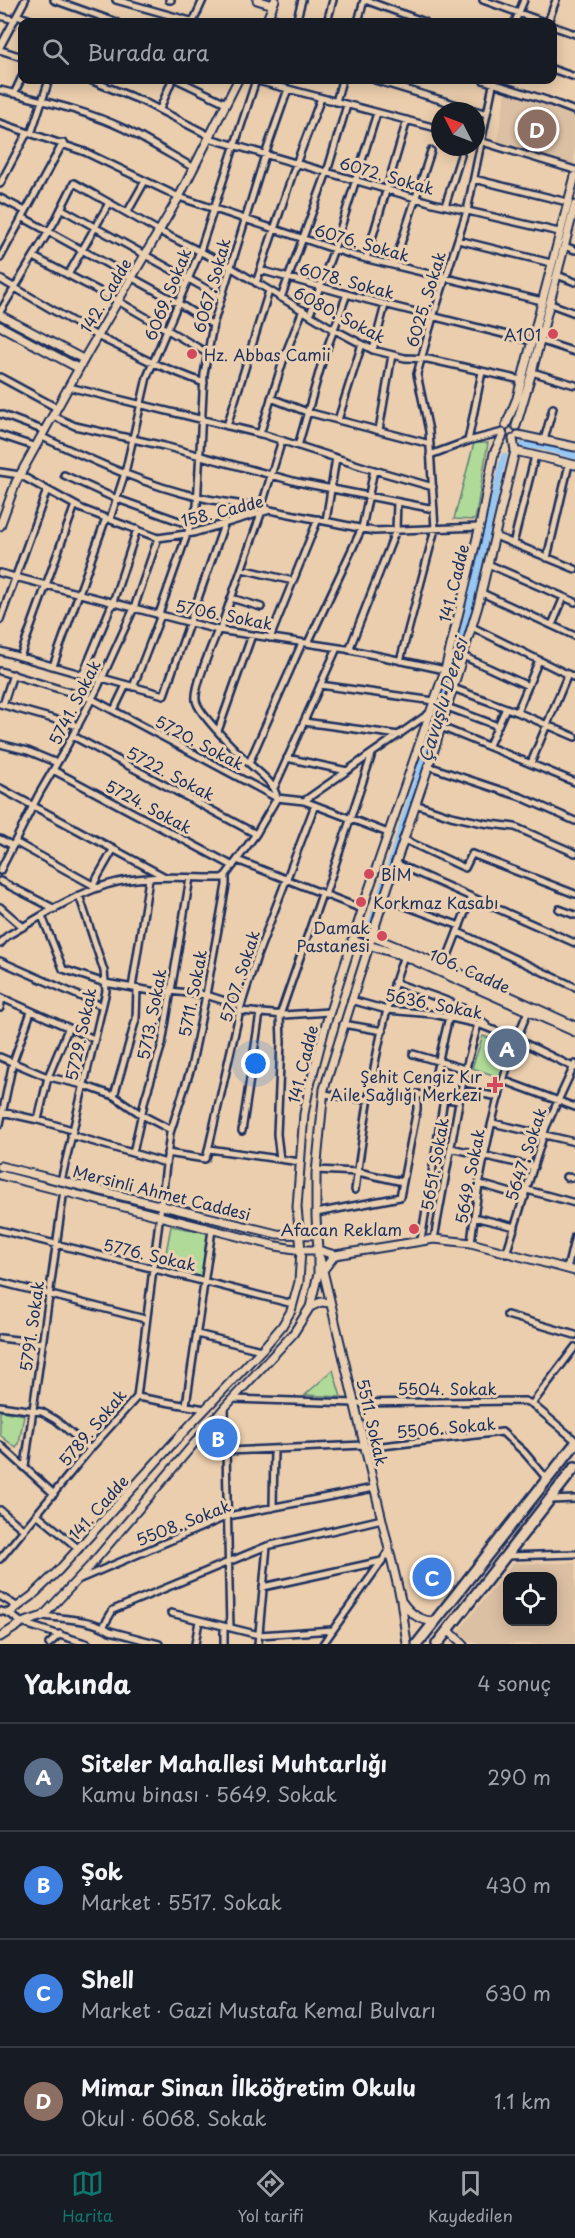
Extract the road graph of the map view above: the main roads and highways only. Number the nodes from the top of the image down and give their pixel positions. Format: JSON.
{"nodes":[{"id":1,"x":575,"y":1442,"type":"edge"},
{"id":2,"x":575,"y":1467,"type":"edge"},
{"id":3,"x":417,"y":1644,"type":"edge"},
{"id":4,"x":437,"y":1644,"type":"edge"}],
"edges":[{"from":1,"to":3,"type":"highway"},
{"from":2,"to":4,"type":"highway"}]}
